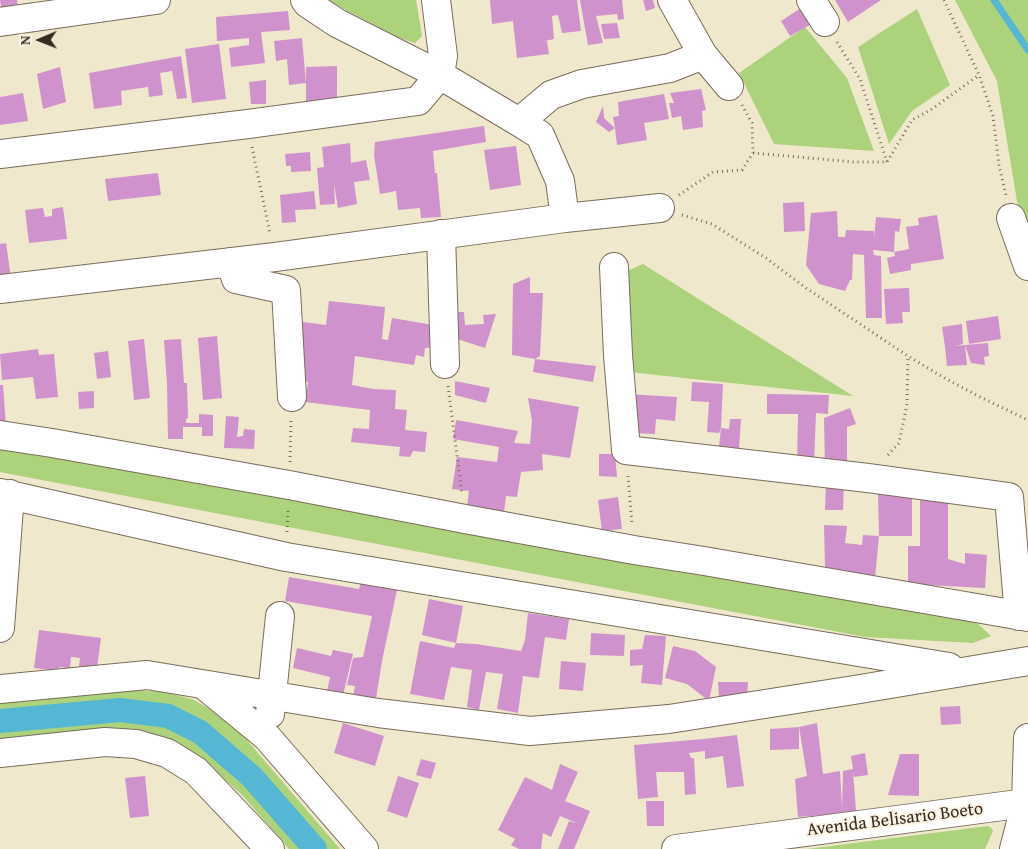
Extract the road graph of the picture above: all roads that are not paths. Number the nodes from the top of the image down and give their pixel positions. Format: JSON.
{"nodes":[{"id":1,"x":156,"y":0,"type":"edge"},
{"id":2,"x":305,"y":0,"type":"edge"},
{"id":3,"x":436,"y":0,"type":"edge"},
{"id":4,"x":672,"y":0,"type":"edge"},
{"id":5,"x":0,"y":22,"type":"edge"},
{"id":6,"x":702,"y":54,"type":"junction"},
{"id":7,"x":440,"y":75,"type":"junction"},
{"id":8,"x":730,"y":86,"type":"road end"},
{"id":9,"x":519,"y":122,"type":"junction"},
{"id":10,"x":0,"y":154,"type":"edge"},
{"id":11,"x":660,"y":208,"type":"road end"},
{"id":12,"x":565,"y":218,"type":"junction"},
{"id":13,"x":1011,"y":218,"type":"road end"},
{"id":14,"x":441,"y":234,"type":"junction"},
{"id":15,"x":230,"y":262,"type":"junction"},
{"id":16,"x":1028,"y":266,"type":"edge"},
{"id":17,"x":614,"y":267,"type":"dead end"},
{"id":18,"x":0,"y":289,"type":"edge"},
{"id":19,"x":445,"y":364,"type":"road end"},
{"id":20,"x":292,"y":397,"type":"road end"},
{"id":21,"x":0,"y":435,"type":"edge"},
{"id":22,"x":5,"y":494,"type":"edge"},
{"id":23,"x":280,"y":616,"type":"dead end"},
{"id":24,"x":1024,"y":616,"type":"edge"},
{"id":25,"x":0,"y":628,"type":"edge"},
{"id":26,"x":1028,"y":661,"type":"edge"},
{"id":27,"x":971,"y":670,"type":"junction"},
{"id":28,"x":203,"y":685,"type":"junction"},
{"id":29,"x":0,"y":688,"type":"edge"},
{"id":30,"x":272,"y":696,"type":"junction"},
{"id":31,"x":267,"y":737,"type":"junction"},
{"id":32,"x":1028,"y":738,"type":"edge"},
{"id":33,"x":0,"y":753,"type":"edge"},
{"id":34,"x":1026,"y":803,"type":"junction"},
{"id":35,"x":270,"y":849,"type":"edge"},
{"id":36,"x":364,"y":849,"type":"edge"},
{"id":37,"x":676,"y":849,"type":"edge"},
{"id":38,"x":1014,"y":849,"type":"edge"}],
"edges":[{"from":1,"to":5,"type":"street"},
{"from":2,"to":7,"type":"street"},
{"from":3,"to":7,"type":"street"},
{"from":4,"to":6,"type":"street"},
{"from":6,"to":8,"type":"street"},
{"from":6,"to":9,"type":"street"},
{"from":7,"to":9,"type":"street"},
{"from":7,"to":10,"type":"street"},
{"from":9,"to":12,"type":"street"},
{"from":11,"to":12,"type":"street"},
{"from":12,"to":14,"type":"street"},
{"from":13,"to":16,"type":"street"},
{"from":14,"to":15,"type":"street"},
{"from":14,"to":19,"type":"street"},
{"from":15,"to":18,"type":"street"},
{"from":15,"to":20,"type":"street"},
{"from":17,"to":24,"type":"street"},
{"from":21,"to":24,"type":"street"},
{"from":22,"to":25,"type":"street"},
{"from":22,"to":27,"type":"street"},
{"from":23,"to":30,"type":"street"},
{"from":26,"to":27,"type":"street"},
{"from":27,"to":30,"type":"street"},
{"from":28,"to":29,"type":"street"},
{"from":28,"to":30,"type":"street"},
{"from":28,"to":31,"type":"street"},
{"from":30,"to":31,"type":"street"},
{"from":31,"to":36,"type":"street"},
{"from":32,"to":34,"type":"street"},
{"from":33,"to":35,"type":"street"},
{"from":34,"to":37,"type":"street","name":"Avenida Belisario Boeto"},
{"from":34,"to":38,"type":"street"}]}
